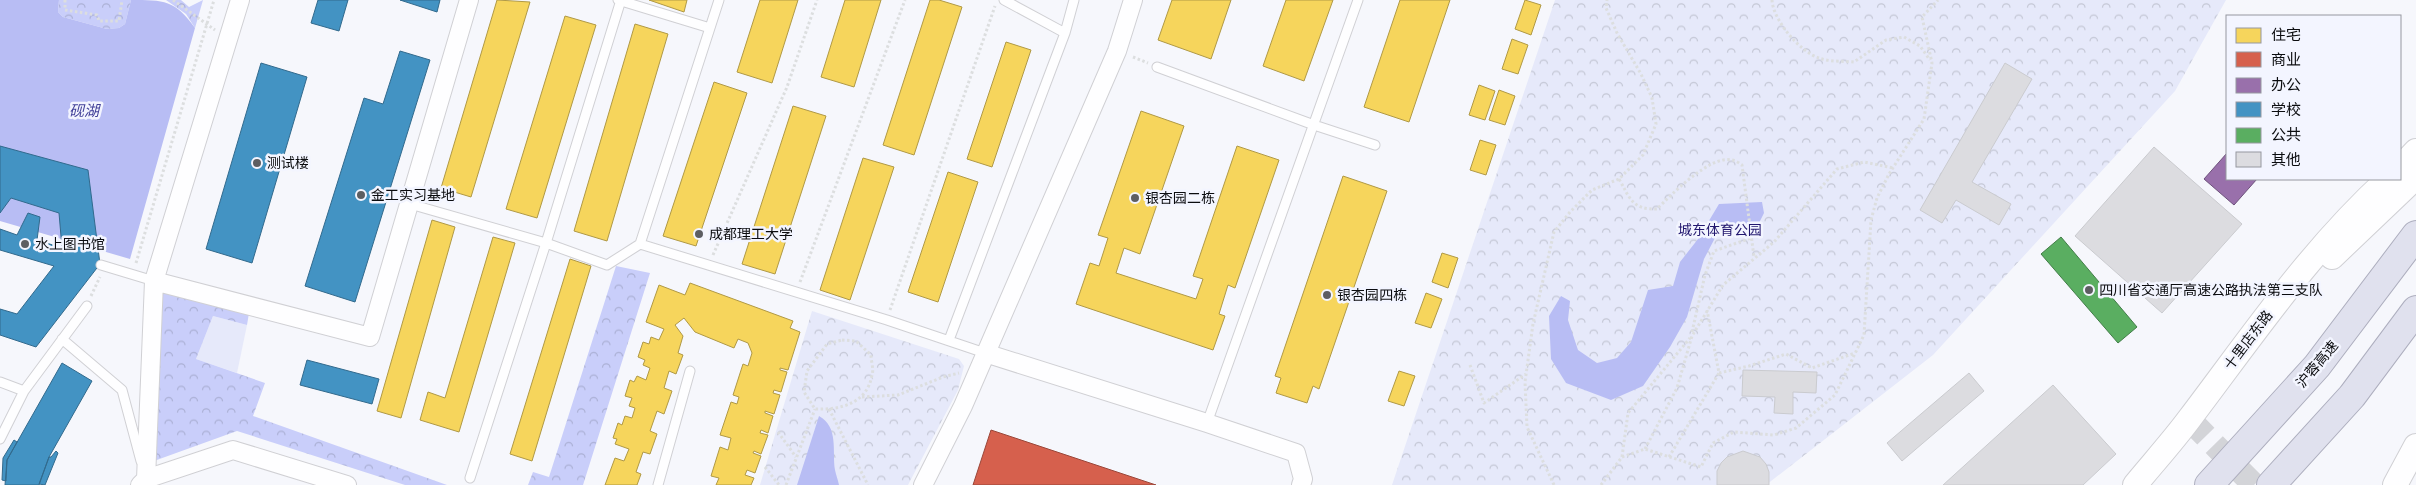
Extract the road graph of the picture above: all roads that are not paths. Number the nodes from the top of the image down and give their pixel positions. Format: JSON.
{"nodes":[{"id":1,"x":240,"y":0,"type":"edge"},
{"id":2,"x":469,"y":0,"type":"edge"},
{"id":3,"x":620,"y":0,"type":"edge"},
{"id":4,"x":719,"y":0,"type":"edge"},
{"id":5,"x":1004,"y":0,"type":"edge"},
{"id":6,"x":1074,"y":0,"type":"edge"},
{"id":7,"x":1133,"y":0,"type":"edge"},
{"id":8,"x":1358,"y":0,"type":"edge"},
{"id":9,"x":710,"y":28,"type":"junction"},
{"id":10,"x":1065,"y":33,"type":"junction"},
{"id":11,"x":1158,"y":67,"type":"road end"},
{"id":12,"x":1314,"y":125,"type":"junction"},
{"id":13,"x":1376,"y":145,"type":"dead end"},
{"id":14,"x":2416,"y":151,"type":"edge"},
{"id":15,"x":2401,"y":167,"type":"edge"},
{"id":16,"x":2416,"y":177,"type":"edge"},
{"id":17,"x":2387,"y":180,"type":"edge"},
{"id":18,"x":410,"y":204,"type":"junction"},
{"id":19,"x":2416,"y":235,"type":"edge"},
{"id":20,"x":546,"y":243,"type":"junction"},
{"id":21,"x":640,"y":244,"type":"junction"},
{"id":22,"x":103,"y":266,"type":"road end"},
{"id":23,"x":154,"y":281,"type":"junction"},
{"id":24,"x":87,"y":306,"type":"road end"},
{"id":25,"x":2416,"y":310,"type":"edge"},
{"id":26,"x":62,"y":339,"type":"junction"},
{"id":27,"x":948,"y":340,"type":"junction"},
{"id":28,"x":2240,"y":350,"type":"junction"},
{"id":29,"x":985,"y":353,"type":"junction"},
{"id":30,"x":690,"y":371,"type":"dead end"},
{"id":31,"x":0,"y":382,"type":"edge"},
{"id":32,"x":24,"y":391,"type":"junction"},
{"id":33,"x":1207,"y":423,"type":"junction"},
{"id":34,"x":0,"y":439,"type":"edge"},
{"id":35,"x":2416,"y":446,"type":"edge"},
{"id":36,"x":2416,"y":455,"type":"edge"},
{"id":37,"x":470,"y":478,"type":"dead end"},
{"id":38,"x":143,"y":482,"type":"edge"},
{"id":39,"x":347,"y":485,"type":"edge"},
{"id":40,"x":658,"y":485,"type":"edge"},
{"id":41,"x":923,"y":485,"type":"edge"},
{"id":42,"x":1300,"y":485,"type":"edge"},
{"id":43,"x":2135,"y":485,"type":"edge"},
{"id":44,"x":2209,"y":485,"type":"edge"},
{"id":45,"x":2271,"y":485,"type":"edge"},
{"id":46,"x":2395,"y":485,"type":"edge"}],
"edges":[{"from":1,"to":23,"type":"street"},
{"from":2,"to":18,"type":"street"},
{"from":3,"to":9,"type":"lane"},
{"from":3,"to":20,"type":"lane"},
{"from":4,"to":9,"type":"lane"},
{"from":5,"to":10,"type":"lane"},
{"from":6,"to":10,"type":"lane"},
{"from":7,"to":29,"type":"street"},
{"from":8,"to":12,"type":"lane"},
{"from":9,"to":21,"type":"lane"},
{"from":10,"to":27,"type":"lane"},
{"from":11,"to":12,"type":"lane"},
{"from":12,"to":13,"type":"lane"},
{"from":12,"to":33,"type":"lane"},
{"from":14,"to":15,"type":"street"},
{"from":16,"to":28,"type":"street"},
{"from":17,"to":28,"type":"street","name":"十里店东路"},
{"from":18,"to":20,"type":"lane"},
{"from":18,"to":23,"type":"street"},
{"from":19,"to":44,"type":"highway","name":"沪蓉高速"},
{"from":20,"to":21,"type":"lane"},
{"from":20,"to":37,"type":"lane"},
{"from":21,"to":27,"type":"lane"},
{"from":22,"to":23,"type":"lane"},
{"from":23,"to":38,"type":"street"},
{"from":24,"to":26,"type":"lane"},
{"from":25,"to":45,"type":"highway"},
{"from":26,"to":32,"type":"lane"},
{"from":26,"to":38,"type":"lane"},
{"from":27,"to":29,"type":"lane"},
{"from":28,"to":43,"type":"street","name":"十里店东路"},
{"from":29,"to":33,"type":"street"},
{"from":29,"to":41,"type":"street"},
{"from":30,"to":40,"type":"lane"},
{"from":31,"to":32,"type":"lane"},
{"from":32,"to":34,"type":"lane"},
{"from":33,"to":42,"type":"street"},
{"from":35,"to":46,"type":"street"},
{"from":36,"to":46,"type":"street"},
{"from":38,"to":39,"type":"street"}]}
